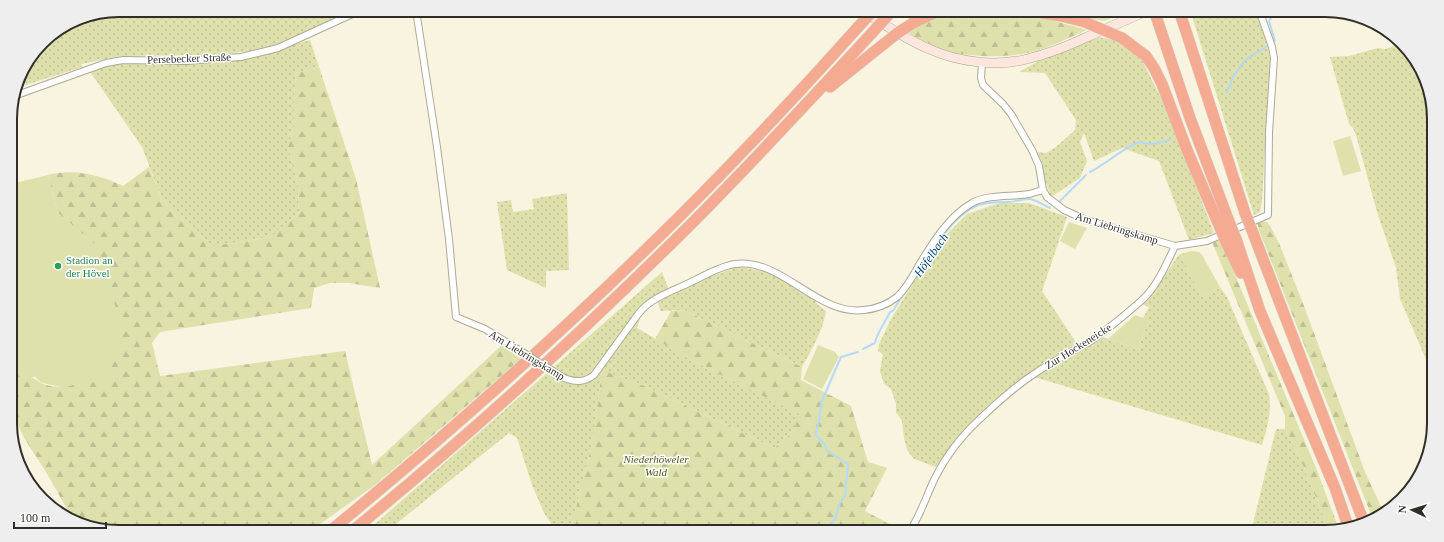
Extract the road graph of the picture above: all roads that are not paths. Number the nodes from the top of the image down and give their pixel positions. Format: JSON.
{"nodes":[{"id":1,"x":345,"y":17,"type":"edge"},
{"id":2,"x":417,"y":17,"type":"edge"},
{"id":3,"x":864,"y":17,"type":"edge"},
{"id":4,"x":867,"y":17,"type":"edge"},
{"id":5,"x":872,"y":17,"type":"edge"},
{"id":6,"x":887,"y":17,"type":"edge"},
{"id":7,"x":926,"y":17,"type":"edge"},
{"id":8,"x":1065,"y":17,"type":"edge"},
{"id":9,"x":1140,"y":17,"type":"edge"},
{"id":10,"x":1155,"y":17,"type":"edge"},
{"id":11,"x":1183,"y":17,"type":"edge"},
{"id":12,"x":1261,"y":17,"type":"edge"},
{"id":13,"x":856,"y":29,"type":"junction"},
{"id":14,"x":982,"y":62,"type":"junction"},
{"id":15,"x":20,"y":94,"type":"edge"},
{"id":16,"x":788,"y":124,"type":"junction"},
{"id":17,"x":1043,"y":190,"type":"junction"},
{"id":18,"x":1223,"y":221,"type":"junction"},
{"id":19,"x":1175,"y":246,"type":"junction"},
{"id":20,"x":1362,"y":518,"type":"edge"},
{"id":21,"x":1347,"y":523,"type":"edge"},
{"id":22,"x":337,"y":525,"type":"edge"},
{"id":23,"x":359,"y":525,"type":"edge"},
{"id":24,"x":914,"y":525,"type":"edge"}],
"edges":[{"from":1,"to":15,"type":"street","name":"Persebecker Straße"},
{"from":2,"to":17,"type":"street","name":"Am Liebringskamp","bridge":true},
{"from":3,"to":13,"type":"highway","bridge":true},
{"from":4,"to":13,"type":"highway","bridge":true},
{"from":5,"to":14,"type":"street"},
{"from":6,"to":16,"type":"highway","bridge":true},
{"from":7,"to":16,"type":"highway","bridge":true},
{"from":8,"to":18,"type":"highway","bridge":true},
{"from":9,"to":14,"type":"street"},
{"from":10,"to":18,"type":"highway"},
{"from":11,"to":20,"type":"highway","bridge":true},
{"from":12,"to":19,"type":"street"},
{"from":13,"to":22,"type":"highway"},
{"from":14,"to":17,"type":"street"},
{"from":16,"to":23,"type":"highway"},
{"from":17,"to":19,"type":"street","name":"Am Liebringskamp"},
{"from":18,"to":21,"type":"highway","bridge":true},
{"from":19,"to":24,"type":"street","name":"Zur Hockeneicke"}]}
